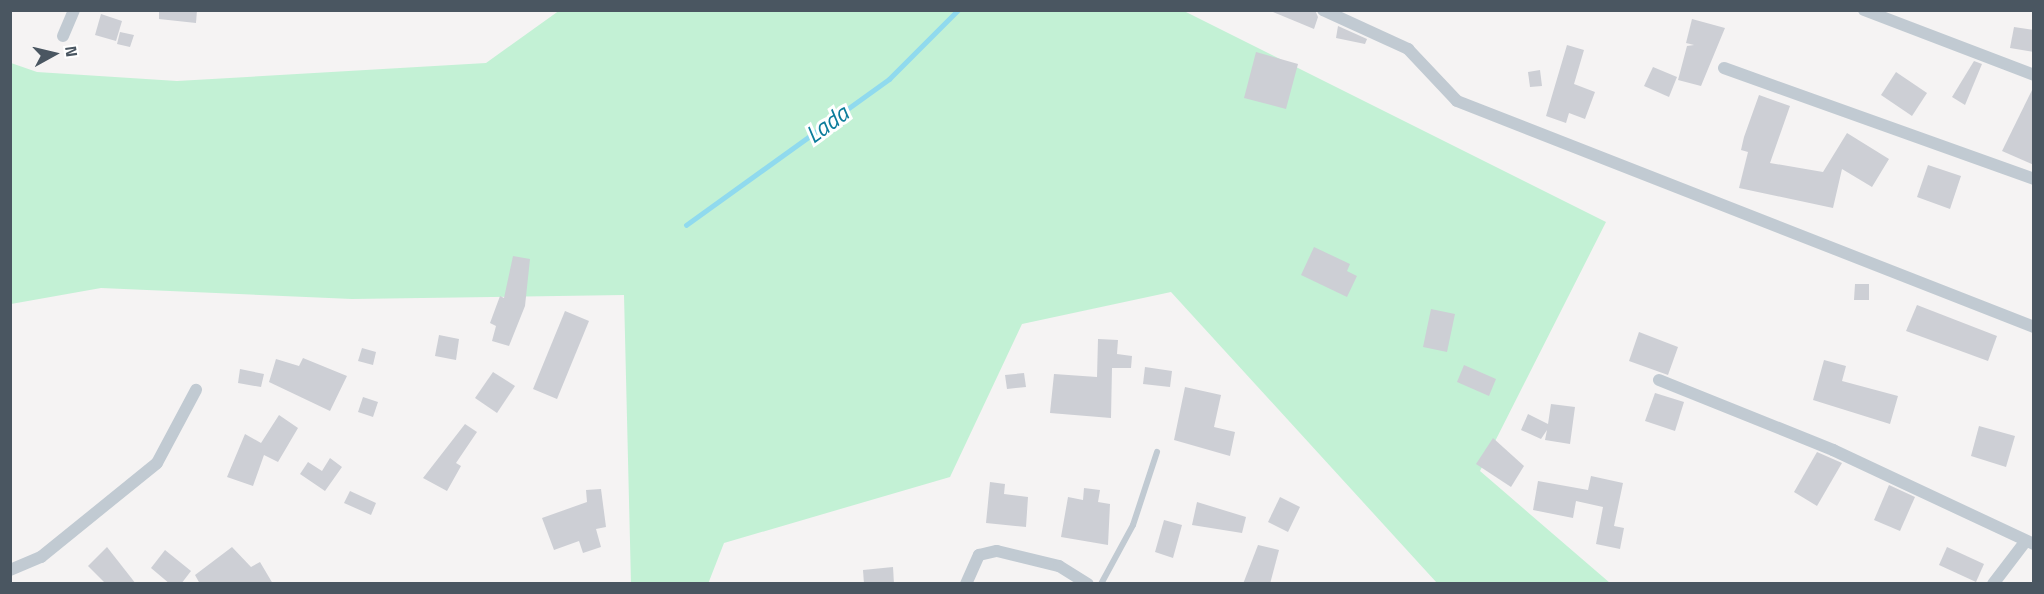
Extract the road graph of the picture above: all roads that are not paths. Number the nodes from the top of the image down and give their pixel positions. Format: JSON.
{"nodes":[{"id":1,"x":74,"y":10,"type":"edge"},
{"id":2,"x":1323,"y":10,"type":"edge"},
{"id":3,"x":1864,"y":10,"type":"edge"},
{"id":4,"x":63,"y":36,"type":"dead end"},
{"id":5,"x":1724,"y":68,"type":"dead end"},
{"id":6,"x":2034,"y":75,"type":"edge"},
{"id":7,"x":2034,"y":179,"type":"edge"},
{"id":8,"x":2034,"y":327,"type":"edge"},
{"id":9,"x":1659,"y":380,"type":"dead end"},
{"id":10,"x":196,"y":390,"type":"dead end"},
{"id":11,"x":1157,"y":452,"type":"dead end"},
{"id":12,"x":2029,"y":543,"type":"edge"},
{"id":13,"x":10,"y":570,"type":"edge"},
{"id":14,"x":966,"y":584,"type":"edge"},
{"id":15,"x":1088,"y":584,"type":"edge"},
{"id":16,"x":1101,"y":584,"type":"edge"},
{"id":17,"x":1993,"y":584,"type":"edge"}],
"edges":[{"from":1,"to":4,"type":"street"},
{"from":2,"to":8,"type":"street"},
{"from":3,"to":6,"type":"street"},
{"from":5,"to":7,"type":"street"},
{"from":9,"to":12,"type":"street"},
{"from":10,"to":13,"type":"street"},
{"from":11,"to":16,"type":"lane"},
{"from":12,"to":17,"type":"street"},
{"from":14,"to":15,"type":"street"}]}
